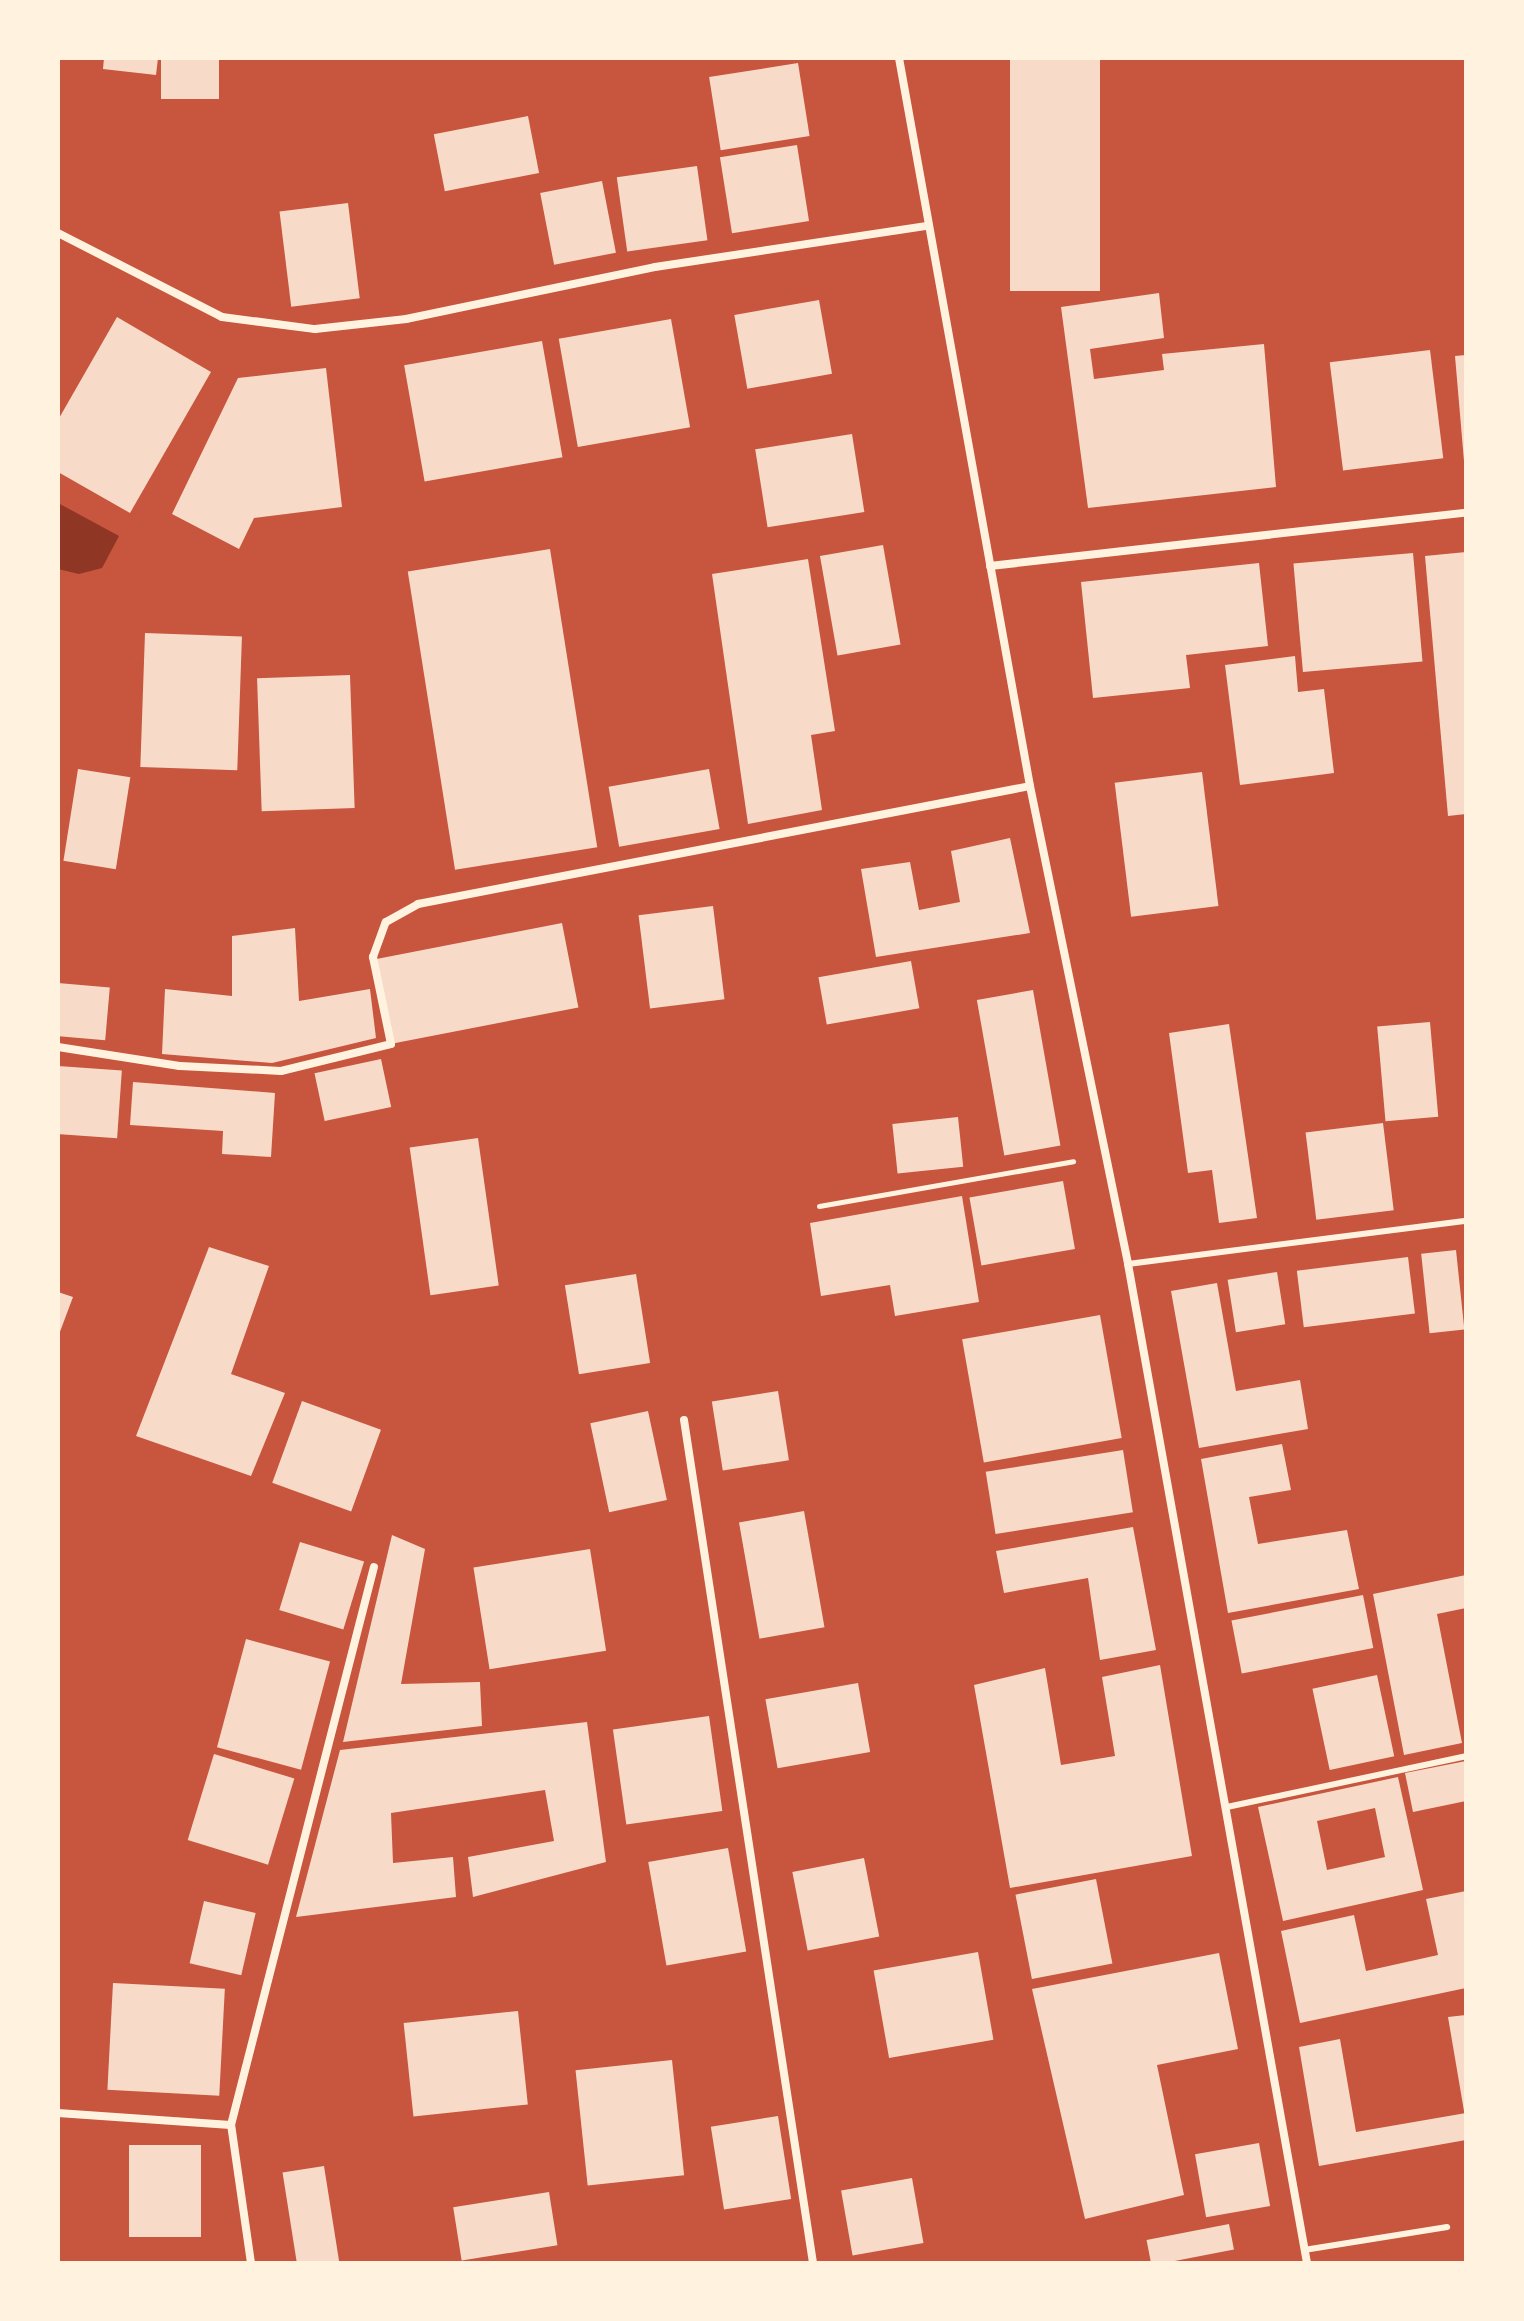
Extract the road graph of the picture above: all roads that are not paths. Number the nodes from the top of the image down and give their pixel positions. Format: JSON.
{"nodes":[{"id":1,"x":899,"y":58,"type":"edge"},
{"id":2,"x":927,"y":226,"type":"junction"},
{"id":3,"x":58,"y":233,"type":"edge"},
{"id":4,"x":1466,"y":513,"type":"edge"},
{"id":5,"x":990,"y":566,"type":"junction"},
{"id":6,"x":1030,"y":786,"type":"junction"},
{"id":7,"x":58,"y":1047,"type":"edge"},
{"id":8,"x":1466,"y":1221,"type":"edge"},
{"id":9,"x":1128,"y":1264,"type":"junction"},
{"id":10,"x":684,"y":1420,"type":"dead end"},
{"id":11,"x":374,"y":1567,"type":"dead end"},
{"id":12,"x":1466,"y":1756,"type":"edge"},
{"id":13,"x":1227,"y":1807,"type":"junction"},
{"id":14,"x":58,"y":2113,"type":"edge"},
{"id":15,"x":231,"y":2125,"type":"junction"},
{"id":16,"x":1447,"y":2227,"type":"dead end"},
{"id":17,"x":1304,"y":2250,"type":"junction"},
{"id":18,"x":251,"y":2263,"type":"edge"},
{"id":19,"x":813,"y":2263,"type":"edge"},
{"id":20,"x":1307,"y":2263,"type":"edge"}],
"edges":[{"from":1,"to":2,"type":"street"},
{"from":2,"to":3,"type":"street"},
{"from":2,"to":5,"type":"street"},
{"from":4,"to":5,"type":"street"},
{"from":5,"to":6,"type":"street"},
{"from":6,"to":7,"type":"street"},
{"from":6,"to":9,"type":"street"},
{"from":8,"to":9,"type":"lane"},
{"from":9,"to":13,"type":"street"},
{"from":10,"to":19,"type":"street"},
{"from":11,"to":15,"type":"street"},
{"from":12,"to":13,"type":"lane"},
{"from":13,"to":17,"type":"street"},
{"from":14,"to":15,"type":"street"},
{"from":15,"to":18,"type":"street"},
{"from":16,"to":17,"type":"lane"},
{"from":17,"to":20,"type":"street"}]}
